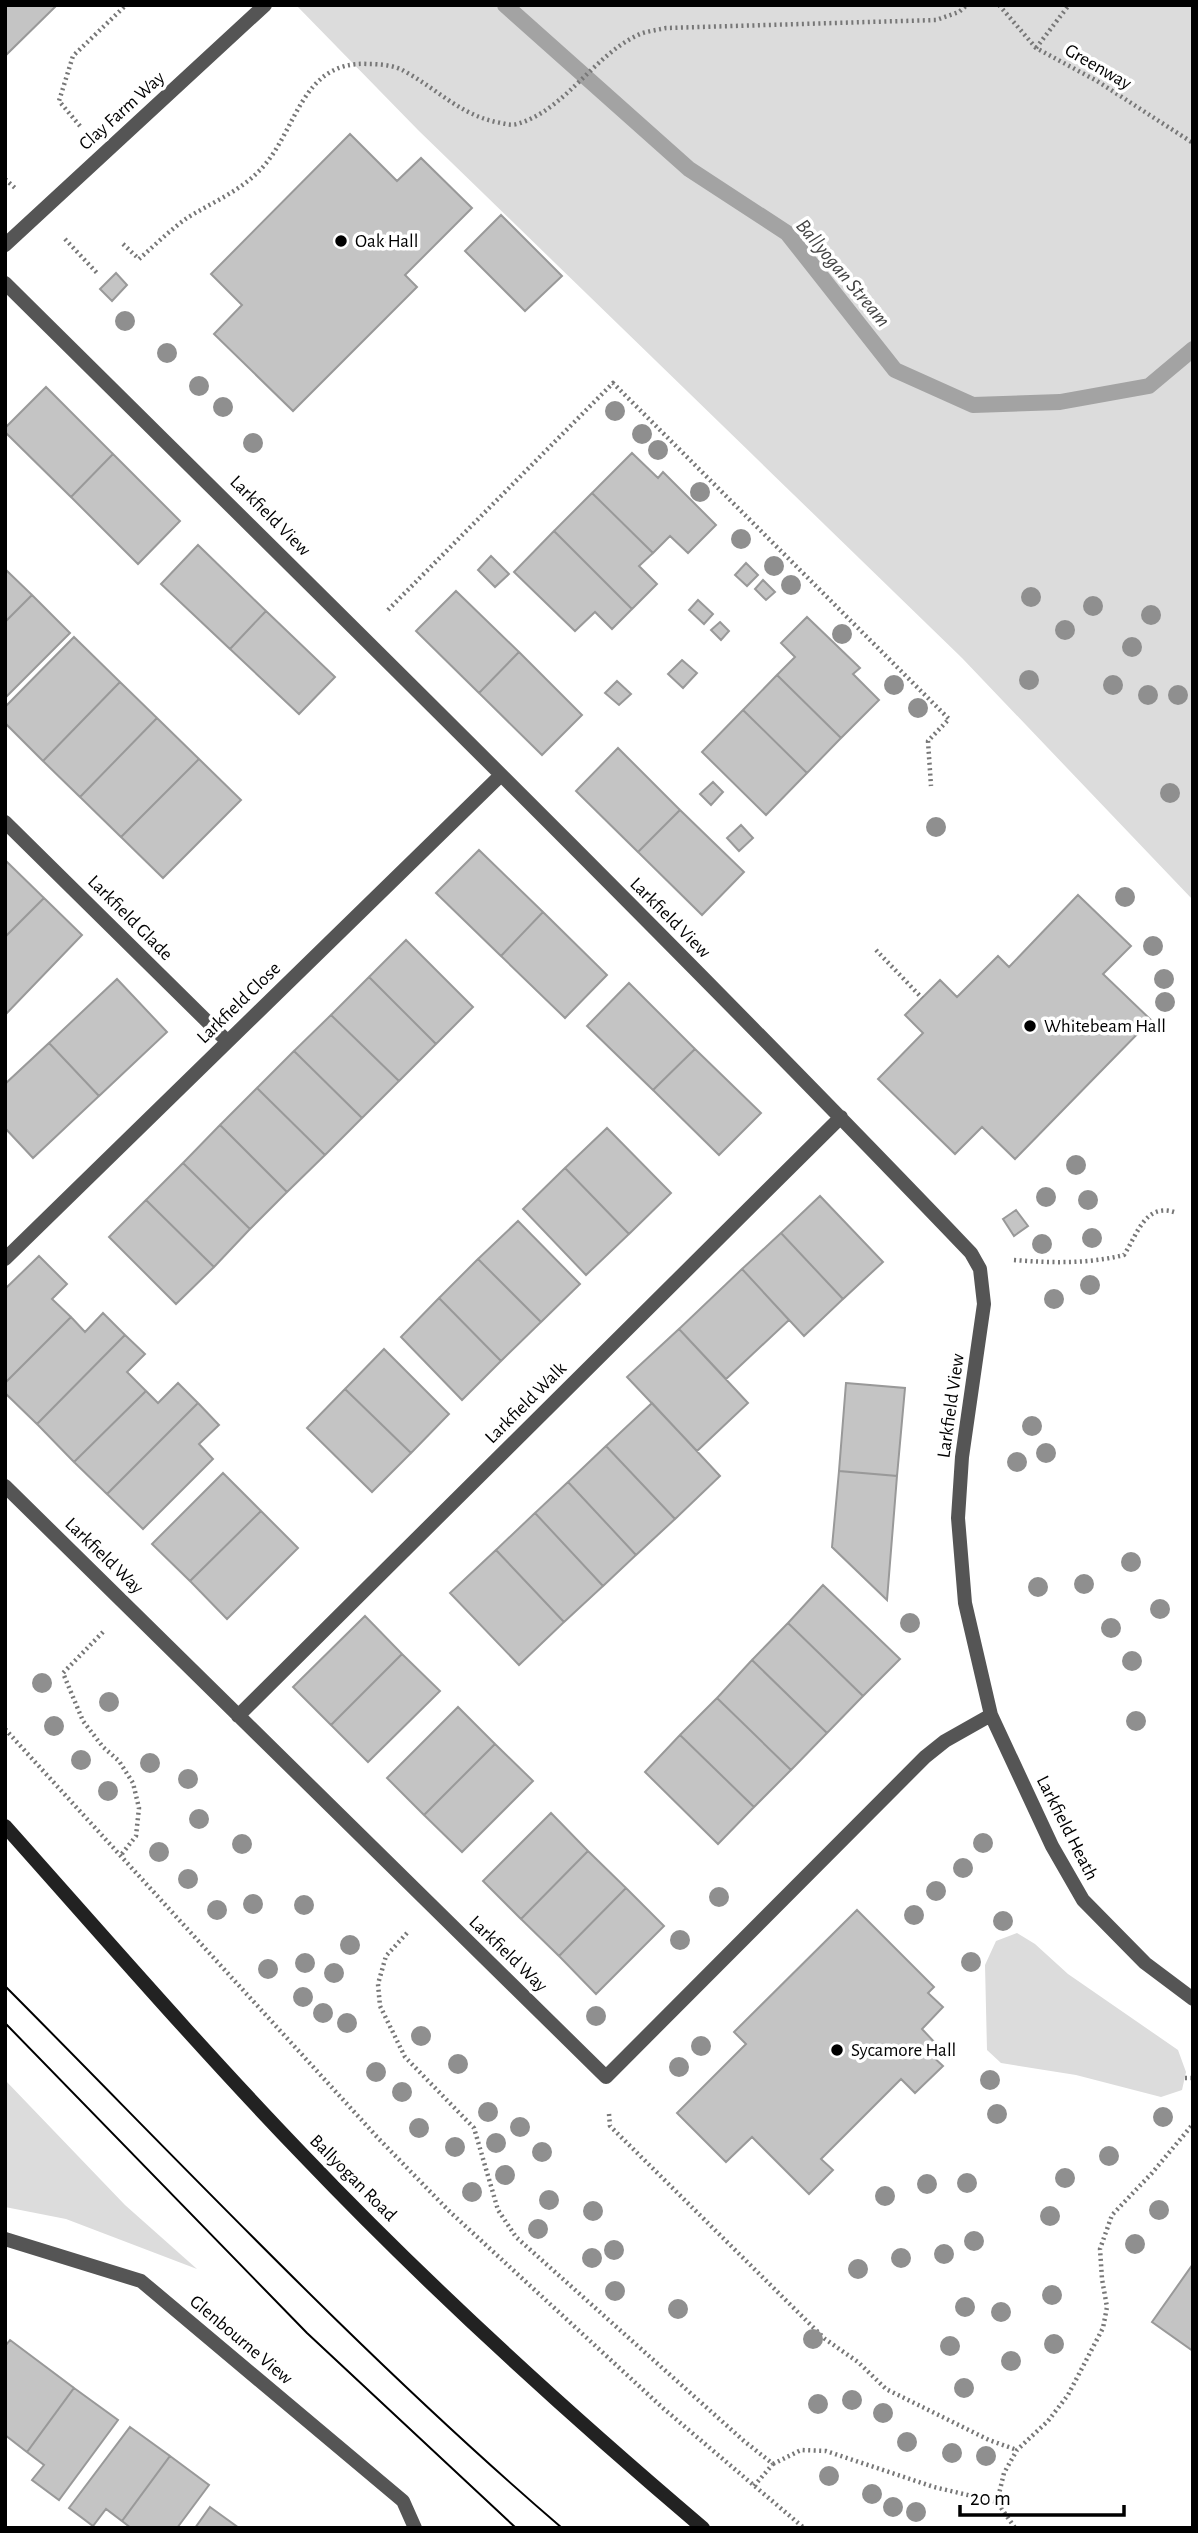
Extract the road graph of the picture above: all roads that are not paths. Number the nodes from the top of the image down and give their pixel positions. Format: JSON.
{"nodes":[{"id":1,"x":265,"y":5,"type":"edge"},
{"id":2,"x":5,"y":246,"type":"edge"},
{"id":3,"x":5,"y":282,"type":"edge"},
{"id":4,"x":501,"y":775,"type":"junction"},
{"id":5,"x":5,"y":822,"type":"edge"},
{"id":6,"x":227,"y":1041,"type":"junction"},
{"id":7,"x":841,"y":1117,"type":"junction"},
{"id":8,"x":5,"y":1259,"type":"edge"},
{"id":9,"x":5,"y":1486,"type":"edge"},
{"id":10,"x":991,"y":1715,"type":"junction"},
{"id":11,"x":238,"y":1716,"type":"junction"},
{"id":12,"x":5,"y":1826,"type":"edge"},
{"id":13,"x":1193,"y":1999,"type":"edge"},
{"id":14,"x":5,"y":2239,"type":"edge"},
{"id":15,"x":415,"y":2528,"type":"edge"},
{"id":16,"x":703,"y":2528,"type":"edge"}],
"edges":[{"from":1,"to":2,"type":"street","name":"Clay Farm Way"},
{"from":3,"to":4,"type":"street","name":"Larkfield View"},
{"from":4,"to":6,"type":"street","name":"Larkfield Close"},
{"from":4,"to":7,"type":"street","name":"Larkfield View"},
{"from":5,"to":6,"type":"street","name":"Larkfield Glade"},
{"from":6,"to":8,"type":"street","name":"Larkfield Close"},
{"from":7,"to":10,"type":"street","name":"Larkfield View"},
{"from":7,"to":11,"type":"street","name":"Larkfield Walk"},
{"from":9,"to":11,"type":"street","name":"Larkfield Way"},
{"from":10,"to":11,"type":"street","name":"Larkfield Way"},
{"from":10,"to":13,"type":"street","name":"Larkfield Heath"},
{"from":12,"to":16,"type":"street","name":"Ballyogan Road"},
{"from":14,"to":15,"type":"street","name":"Glenbourne View"}]}
